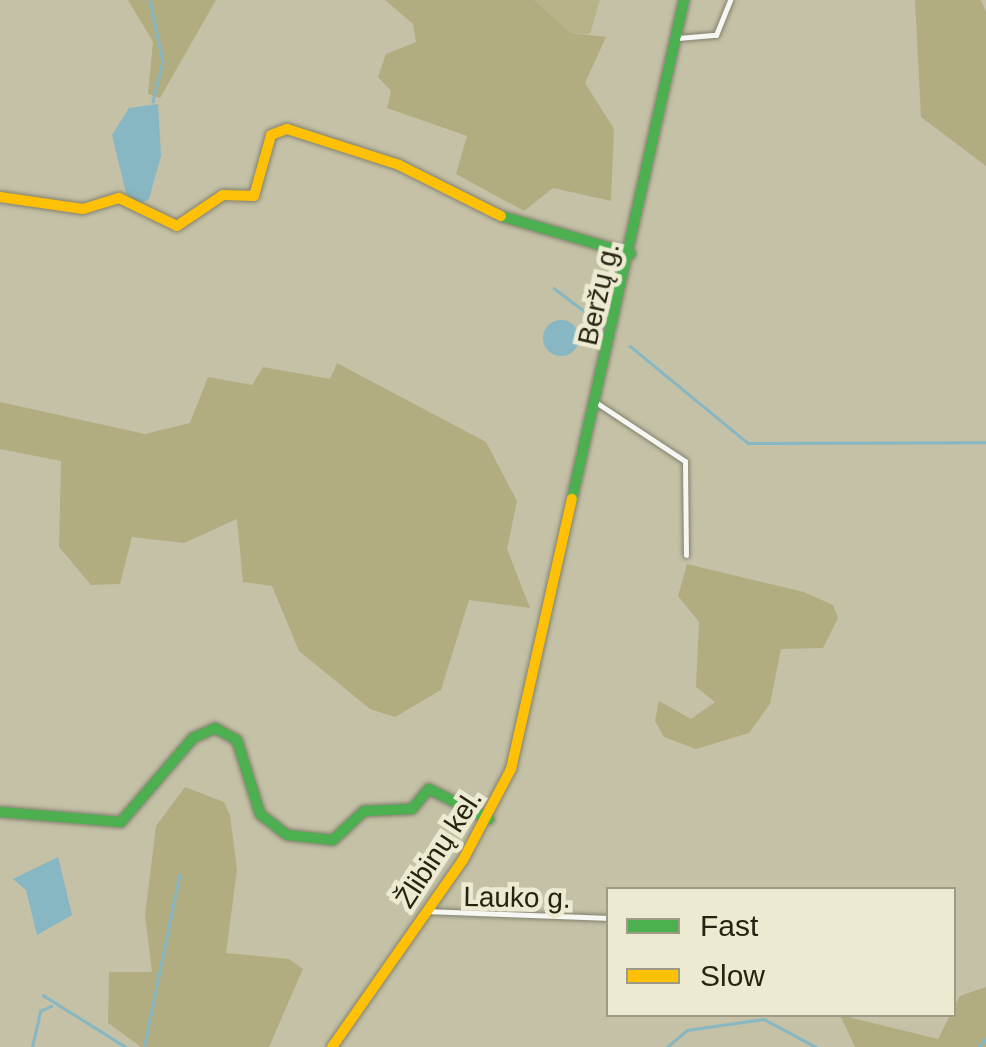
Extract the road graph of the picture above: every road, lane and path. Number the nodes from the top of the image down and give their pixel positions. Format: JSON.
{"nodes":[{"id":1,"x":684,"y":0,"type":"edge"},
{"id":2,"x":730,"y":0,"type":"edge"},
{"id":3,"x":678,"y":38,"type":"junction"},
{"id":4,"x":0,"y":196,"type":"edge"},
{"id":5,"x":631,"y":254,"type":"junction"},
{"id":6,"x":598,"y":403,"type":"junction"},
{"id":7,"x":686,"y":555,"type":"dead end"},
{"id":8,"x":554,"y":596,"type":"joint"},
{"id":9,"x":0,"y":812,"type":"edge"},
{"id":10,"x":489,"y":819,"type":"junction"},
{"id":11,"x":427,"y":911,"type":"junction"},
{"id":12,"x":606,"y":918,"type":"edge"},
{"id":13,"x":332,"y":1047,"type":"edge"}],
"edges":[{"from":1,"to":3,"type":"street","name":"Beržų g."},
{"from":2,"to":3,"type":"street"},
{"from":3,"to":5,"type":"street","name":"Beržų g."},
{"from":4,"to":5,"type":"street"},
{"from":5,"to":6,"type":"street","name":"Beržų g."},
{"from":6,"to":7,"type":"street"},
{"from":6,"to":8,"type":"street","name":"Beržų g."},
{"from":8,"to":10,"type":"street","name":"Žlibinų kel."},
{"from":9,"to":10,"type":"street"},
{"from":10,"to":11,"type":"street","name":"Žlibinų kel."},
{"from":11,"to":12,"type":"street","name":"Lauko g."},
{"from":11,"to":13,"type":"street","name":"Žlibinų kel."}]}
